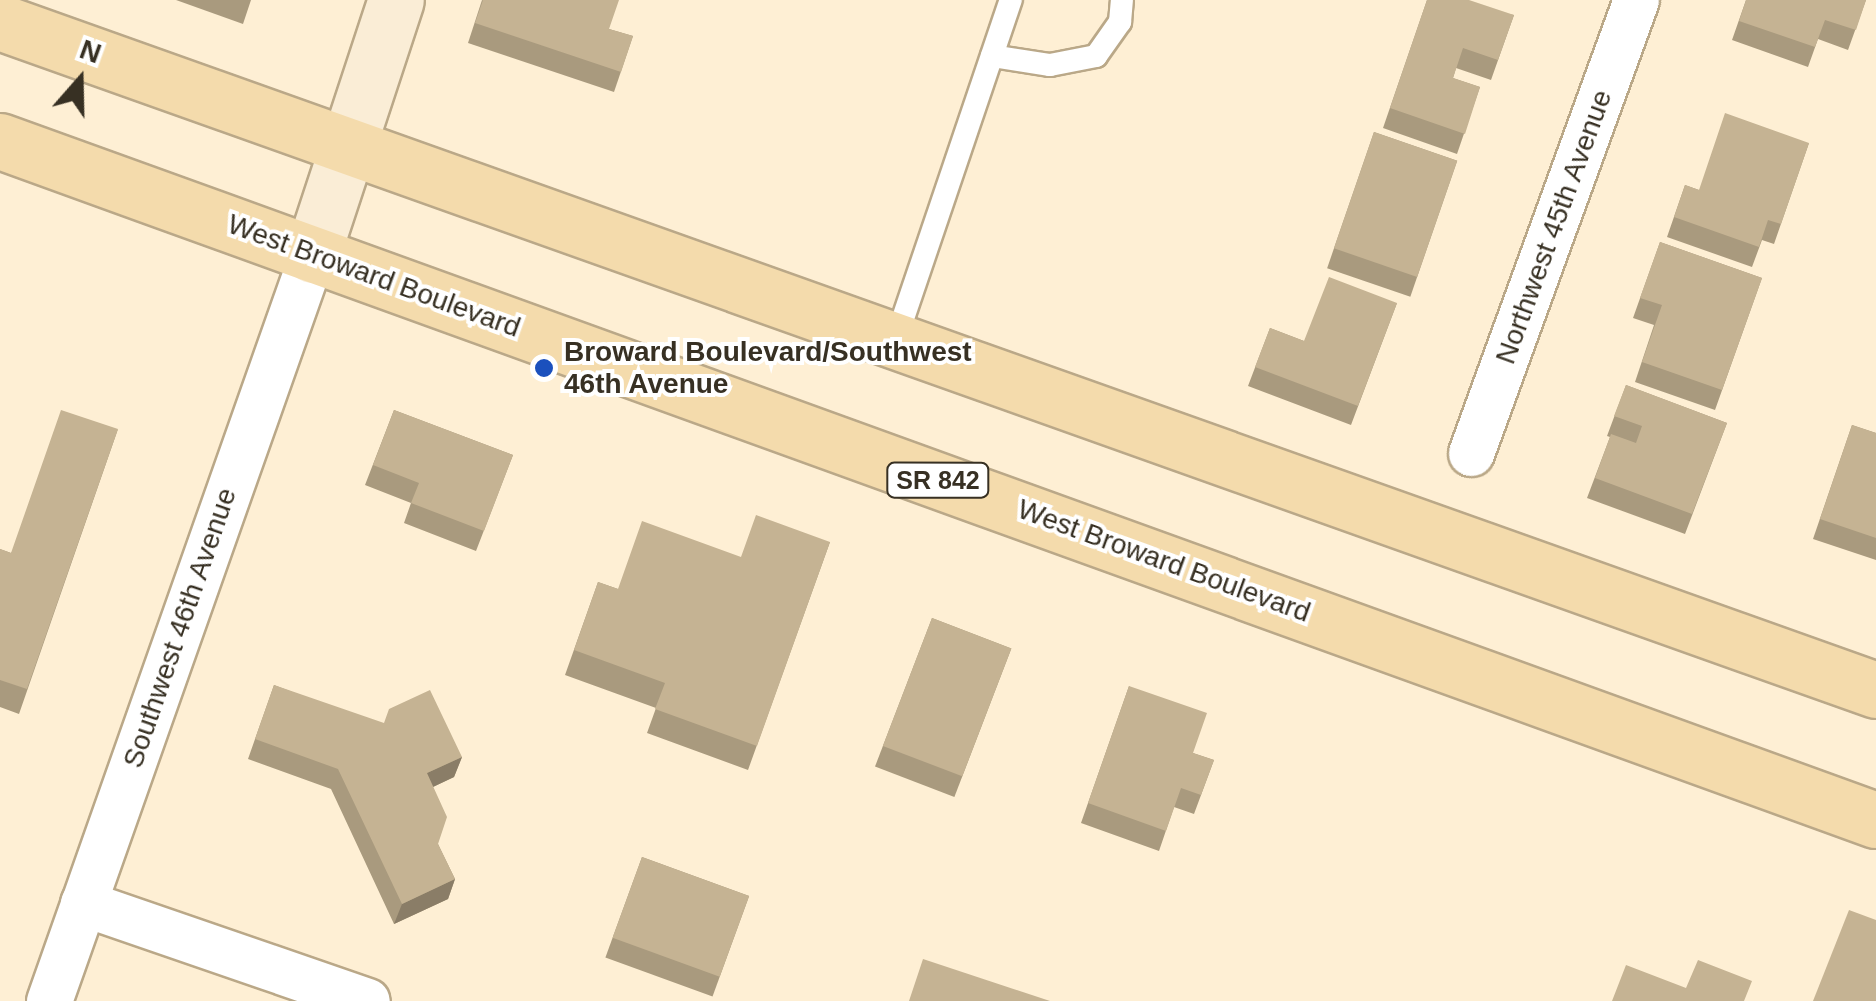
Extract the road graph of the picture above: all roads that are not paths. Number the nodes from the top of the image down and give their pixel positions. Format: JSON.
{"nodes":[{"id":1,"x":396,"y":0,"type":"edge"},
{"id":2,"x":1011,"y":0,"type":"edge"},
{"id":3,"x":1122,"y":0,"type":"edge"},
{"id":4,"x":1636,"y":0,"type":"edge"},
{"id":5,"x":0,"y":22,"type":"edge"},
{"id":6,"x":992,"y":56,"type":"junction"},
{"id":7,"x":0,"y":140,"type":"edge"},
{"id":8,"x":348,"y":148,"type":"junction"},
{"id":9,"x":312,"y":255,"type":"junction"},
{"id":10,"x":896,"y":339,"type":"junction"},
{"id":11,"x":1472,"y":453,"type":"dead end"},
{"id":12,"x":1876,"y":690,"type":"edge"},
{"id":13,"x":1876,"y":820,"type":"edge"},
{"id":14,"x":83,"y":903,"type":"junction"},
{"id":15,"x":49,"y":1001,"type":"edge"},
{"id":16,"x":367,"y":1001,"type":"edge"}],
"edges":[{"from":1,"to":8,"type":"street"},
{"from":2,"to":6,"type":"lane"},
{"from":3,"to":6,"type":"lane"},
{"from":4,"to":11,"type":"street","name":"Northwest 45th Avenue"},
{"from":5,"to":8,"type":"main road"},
{"from":6,"to":10,"type":"lane"},
{"from":7,"to":9,"type":"main road","name":"West Broward Boulevard","number":"SR 842"},
{"from":8,"to":9,"type":"street"},
{"from":8,"to":10,"type":"main road"},
{"from":9,"to":13,"type":"main road","name":"West Broward Boulevard","number":"SR 842"},
{"from":9,"to":14,"type":"street","name":"Southwest 46th Avenue"},
{"from":10,"to":12,"type":"main road"},
{"from":14,"to":15,"type":"street","name":"Southwest 46th Avenue"},
{"from":14,"to":16,"type":"street"}]}
